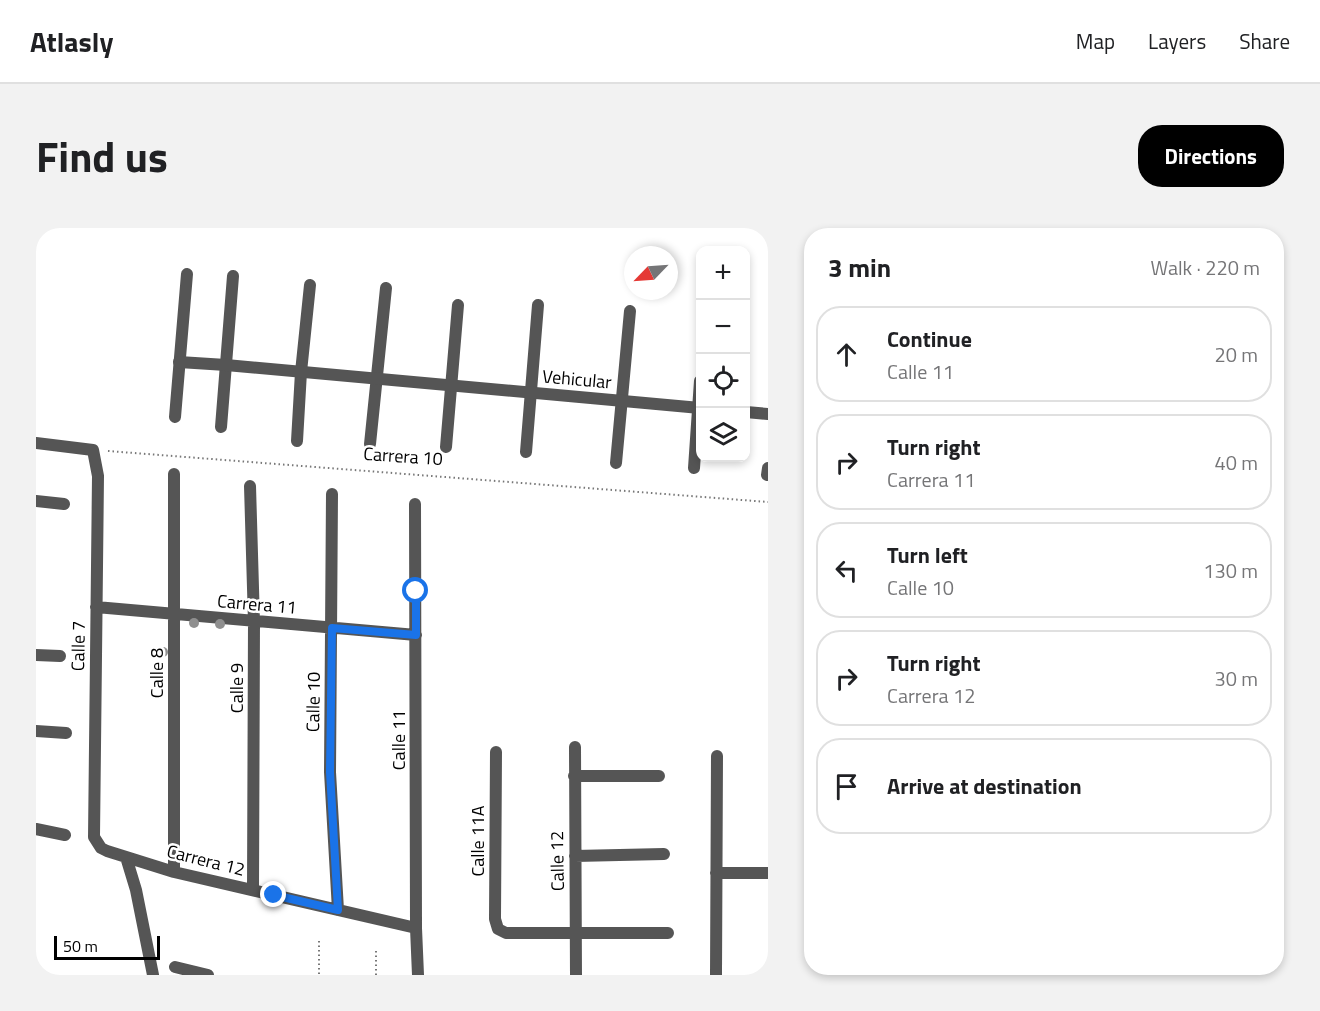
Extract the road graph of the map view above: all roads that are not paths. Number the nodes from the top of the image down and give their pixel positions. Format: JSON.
{"nodes":[{"id":1,"x":187,"y":274,"type":"dead end"},
{"id":2,"x":233,"y":276,"type":"dead end"},
{"id":3,"x":310,"y":285,"type":"dead end"},
{"id":4,"x":386,"y":288,"type":"dead end"},
{"id":5,"x":458,"y":305,"type":"dead end"},
{"id":6,"x":538,"y":306,"type":"dead end"},
{"id":7,"x":630,"y":311,"type":"dead end"},
{"id":8,"x":179,"y":362,"type":"junction"},
{"id":9,"x":226,"y":365,"type":"junction"},
{"id":10,"x":301,"y":372,"type":"junction"},
{"id":11,"x":376,"y":379,"type":"junction"},
{"id":12,"x":450,"y":385,"type":"junction"},
{"id":13,"x":530,"y":393,"type":"junction"},
{"id":14,"x":622,"y":401,"type":"junction"},
{"id":15,"x":696,"y":408,"type":"edge"},
{"id":16,"x":750,"y":412,"type":"edge"},
{"id":17,"x":768,"y":414,"type":"edge"},
{"id":18,"x":175,"y":417,"type":"dead end"},
{"id":19,"x":221,"y":427,"type":"dead end"},
{"id":20,"x":297,"y":441,"type":"dead end"},
{"id":21,"x":36,"y":443,"type":"edge"},
{"id":22,"x":370,"y":444,"type":"dead end"},
{"id":23,"x":696,"y":444,"type":"edge"},
{"id":24,"x":446,"y":447,"type":"dead end"},
{"id":25,"x":526,"y":452,"type":"dead end"},
{"id":26,"x":616,"y":463,"type":"dead end"},
{"id":27,"x":694,"y":468,"type":"dead end"},
{"id":28,"x":768,"y":468,"type":"edge"},
{"id":29,"x":174,"y":474,"type":"dead end"},
{"id":30,"x":767,"y":475,"type":"edge"},
{"id":31,"x":250,"y":486,"type":"dead end"},
{"id":32,"x":332,"y":494,"type":"dead end"},
{"id":33,"x":36,"y":501,"type":"edge"},
{"id":34,"x":64,"y":504,"type":"dead end"},
{"id":35,"x":415,"y":504,"type":"dead end"},
{"id":36,"x":96,"y":608,"type":"junction"},
{"id":37,"x":174,"y":614,"type":"junction"},
{"id":38,"x":254,"y":622,"type":"junction"},
{"id":39,"x":332,"y":628,"type":"junction"},
{"id":40,"x":416,"y":635,"type":"junction"},
{"id":41,"x":36,"y":655,"type":"edge"},
{"id":42,"x":60,"y":657,"type":"dead end"},
{"id":43,"x":36,"y":731,"type":"edge"},
{"id":44,"x":66,"y":733,"type":"dead end"},
{"id":45,"x":575,"y":747,"type":"dead end"},
{"id":46,"x":496,"y":752,"type":"dead end"},
{"id":47,"x":717,"y":756,"type":"dead end"},
{"id":48,"x":574,"y":776,"type":"junction"},
{"id":49,"x":658,"y":776,"type":"dead end"},
{"id":50,"x":36,"y":829,"type":"edge"},
{"id":51,"x":65,"y":835,"type":"dead end"},
{"id":52,"x":97,"y":843,"type":"joint"},
{"id":53,"x":664,"y":854,"type":"dead end"},
{"id":54,"x":575,"y":856,"type":"junction"},
{"id":55,"x":126,"y":857,"type":"junction"},
{"id":56,"x":174,"y":872,"type":"junction"},
{"id":57,"x":716,"y":873,"type":"junction"},
{"id":58,"x":768,"y":873,"type":"edge"},
{"id":59,"x":253,"y":890,"type":"junction"},
{"id":60,"x":338,"y":910,"type":"junction"},
{"id":61,"x":416,"y":928,"type":"junction"},
{"id":62,"x":668,"y":933,"type":"dead end"},
{"id":63,"x":576,"y":934,"type":"junction"},
{"id":64,"x":175,"y":967,"type":"dead end"},
{"id":65,"x":153,"y":975,"type":"edge"},
{"id":66,"x":208,"y":975,"type":"edge"},
{"id":67,"x":418,"y":975,"type":"edge"},
{"id":68,"x":576,"y":975,"type":"edge"},
{"id":69,"x":716,"y":975,"type":"edge"}],
"edges":[{"from":1,"to":8,"type":"street"},
{"from":2,"to":9,"type":"street"},
{"from":3,"to":10,"type":"street"},
{"from":4,"to":11,"type":"street"},
{"from":5,"to":12,"type":"street"},
{"from":6,"to":13,"type":"street","name":"Vehicular"},
{"from":7,"to":14,"type":"street","name":"Vehicular"},
{"from":8,"to":9,"type":"street","name":"Vehicular"},
{"from":8,"to":18,"type":"street"},
{"from":9,"to":10,"type":"street","name":"Vehicular"},
{"from":9,"to":19,"type":"street"},
{"from":10,"to":11,"type":"street","name":"Vehicular"},
{"from":10,"to":20,"type":"street"},
{"from":11,"to":12,"type":"street","name":"Vehicular"},
{"from":11,"to":22,"type":"street"},
{"from":12,"to":13,"type":"street","name":"Vehicular"},
{"from":12,"to":24,"type":"street"},
{"from":13,"to":14,"type":"street","name":"Vehicular"},
{"from":13,"to":25,"type":"street","name":"Vehicular"},
{"from":14,"to":15,"type":"street","name":"Vehicular"},
{"from":14,"to":26,"type":"street","name":"Vehicular"},
{"from":16,"to":17,"type":"street"},
{"from":21,"to":36,"type":"street","name":"Calle 7"},
{"from":23,"to":27,"type":"street"},
{"from":28,"to":30,"type":"street"},
{"from":29,"to":37,"type":"street","name":"Calle 8"},
{"from":31,"to":38,"type":"street","name":"Calle 9"},
{"from":32,"to":39,"type":"street","name":"Calle 10"},
{"from":33,"to":34,"type":"street"},
{"from":35,"to":40,"type":"street","name":"Calle 11"},
{"from":36,"to":37,"type":"street","name":"Carrera 11"},
{"from":36,"to":52,"type":"street","name":"Calle 7"},
{"from":37,"to":38,"type":"street","name":"Carrera 11"},
{"from":37,"to":56,"type":"street","name":"Calle 8"},
{"from":38,"to":39,"type":"street","name":"Carrera 11"},
{"from":38,"to":59,"type":"street","name":"Calle 9"},
{"from":39,"to":40,"type":"street","name":"Carrera 11"},
{"from":39,"to":60,"type":"street","name":"Calle 10"},
{"from":40,"to":61,"type":"street","name":"Calle 11"},
{"from":41,"to":42,"type":"street"},
{"from":43,"to":44,"type":"street"},
{"from":45,"to":48,"type":"street","name":"Calle 12"},
{"from":46,"to":63,"type":"street","name":"Calle 11A"},
{"from":47,"to":57,"type":"street"},
{"from":48,"to":49,"type":"street"},
{"from":48,"to":54,"type":"street","name":"Calle 12"},
{"from":50,"to":51,"type":"street"},
{"from":52,"to":55,"type":"street","name":"Carrera 12"},
{"from":53,"to":54,"type":"street"},
{"from":54,"to":63,"type":"street","name":"Calle 12"},
{"from":55,"to":56,"type":"street","name":"Carrera 12"},
{"from":55,"to":65,"type":"street"},
{"from":56,"to":59,"type":"street","name":"Carrera 12"},
{"from":57,"to":58,"type":"street"},
{"from":57,"to":69,"type":"street"},
{"from":59,"to":60,"type":"street","name":"Carrera 12"},
{"from":60,"to":61,"type":"street","name":"Carrera 12"},
{"from":61,"to":67,"type":"street","name":"Calle 11"},
{"from":62,"to":63,"type":"street"},
{"from":63,"to":68,"type":"street","name":"Calle 12"},
{"from":64,"to":66,"type":"street"}]}
